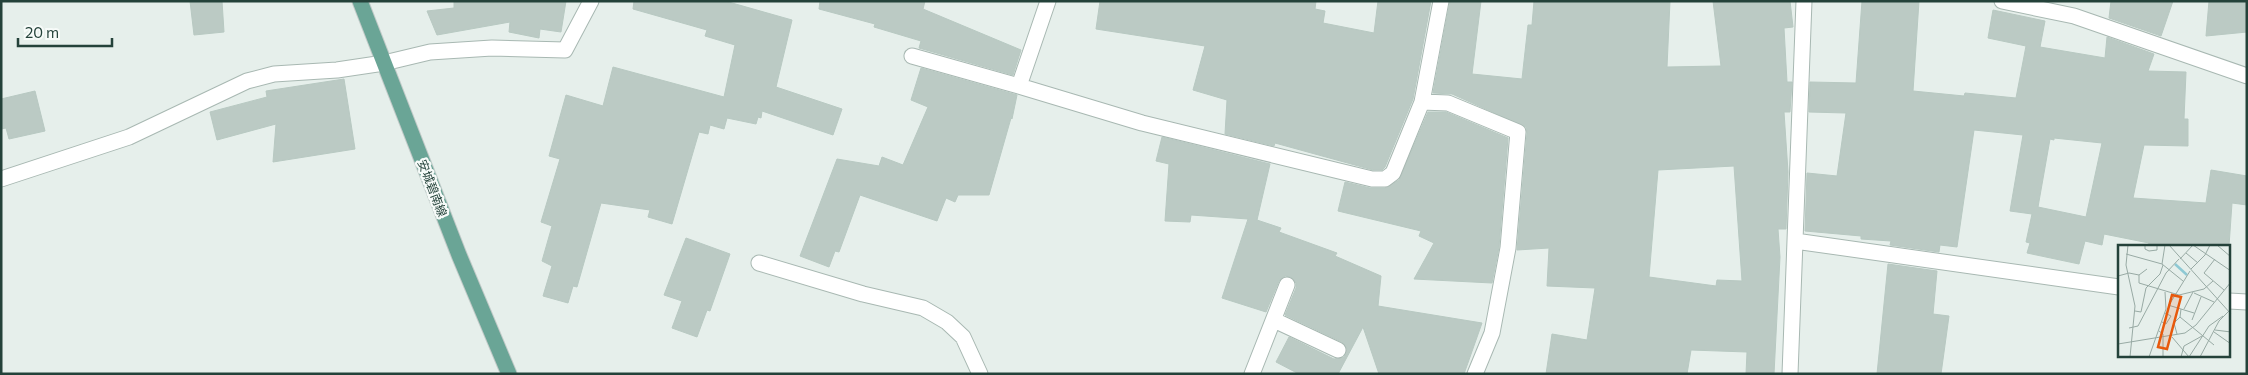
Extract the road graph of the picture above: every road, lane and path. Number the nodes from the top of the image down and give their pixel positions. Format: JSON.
{"nodes":[{"id":1,"x":360,"y":1,"type":"edge"},
{"id":2,"x":591,"y":1,"type":"edge"},
{"id":3,"x":1048,"y":1,"type":"edge"},
{"id":4,"x":1441,"y":1,"type":"edge"},
{"id":5,"x":1804,"y":1,"type":"edge"},
{"id":6,"x":2002,"y":1,"type":"edge"},
{"id":7,"x":912,"y":56,"type":"dead end"},
{"id":8,"x":384,"y":62,"type":"junction"},
{"id":9,"x":2247,"y":76,"type":"edge"},
{"id":10,"x":1019,"y":86,"type":"junction"},
{"id":11,"x":1422,"y":102,"type":"junction"},
{"id":12,"x":1,"y":179,"type":"edge"},
{"id":13,"x":1795,"y":241,"type":"junction"},
{"id":14,"x":759,"y":262,"type":"dead end"},
{"id":15,"x":1287,"y":285,"type":"dead end"},
{"id":16,"x":2118,"y":287,"type":"edge"},
{"id":17,"x":2230,"y":301,"type":"edge"},
{"id":18,"x":2247,"y":302,"type":"edge"},
{"id":19,"x":1274,"y":320,"type":"junction"},
{"id":20,"x":1338,"y":350,"type":"dead end"},
{"id":21,"x":509,"y":374,"type":"edge"},
{"id":22,"x":980,"y":374,"type":"edge"},
{"id":23,"x":1252,"y":374,"type":"edge"},
{"id":24,"x":1475,"y":374,"type":"edge"},
{"id":25,"x":1790,"y":374,"type":"edge"}],
"edges":[{"from":1,"to":8,"type":"main road","name":"安城碧南線"},
{"from":2,"to":8,"type":"street"},
{"from":3,"to":10,"type":"street"},
{"from":4,"to":11,"type":"street"},
{"from":5,"to":13,"type":"street"},
{"from":6,"to":9,"type":"street"},
{"from":7,"to":10,"type":"street"},
{"from":8,"to":12,"type":"street"},
{"from":8,"to":21,"type":"main road","name":"安城碧南線"},
{"from":10,"to":11,"type":"street"},
{"from":11,"to":24,"type":"street"},
{"from":13,"to":16,"type":"street"},
{"from":13,"to":25,"type":"street"},
{"from":14,"to":22,"type":"street"},
{"from":15,"to":19,"type":"street"},
{"from":17,"to":18,"type":"street"},
{"from":19,"to":20,"type":"street"},
{"from":19,"to":23,"type":"street"}]}
